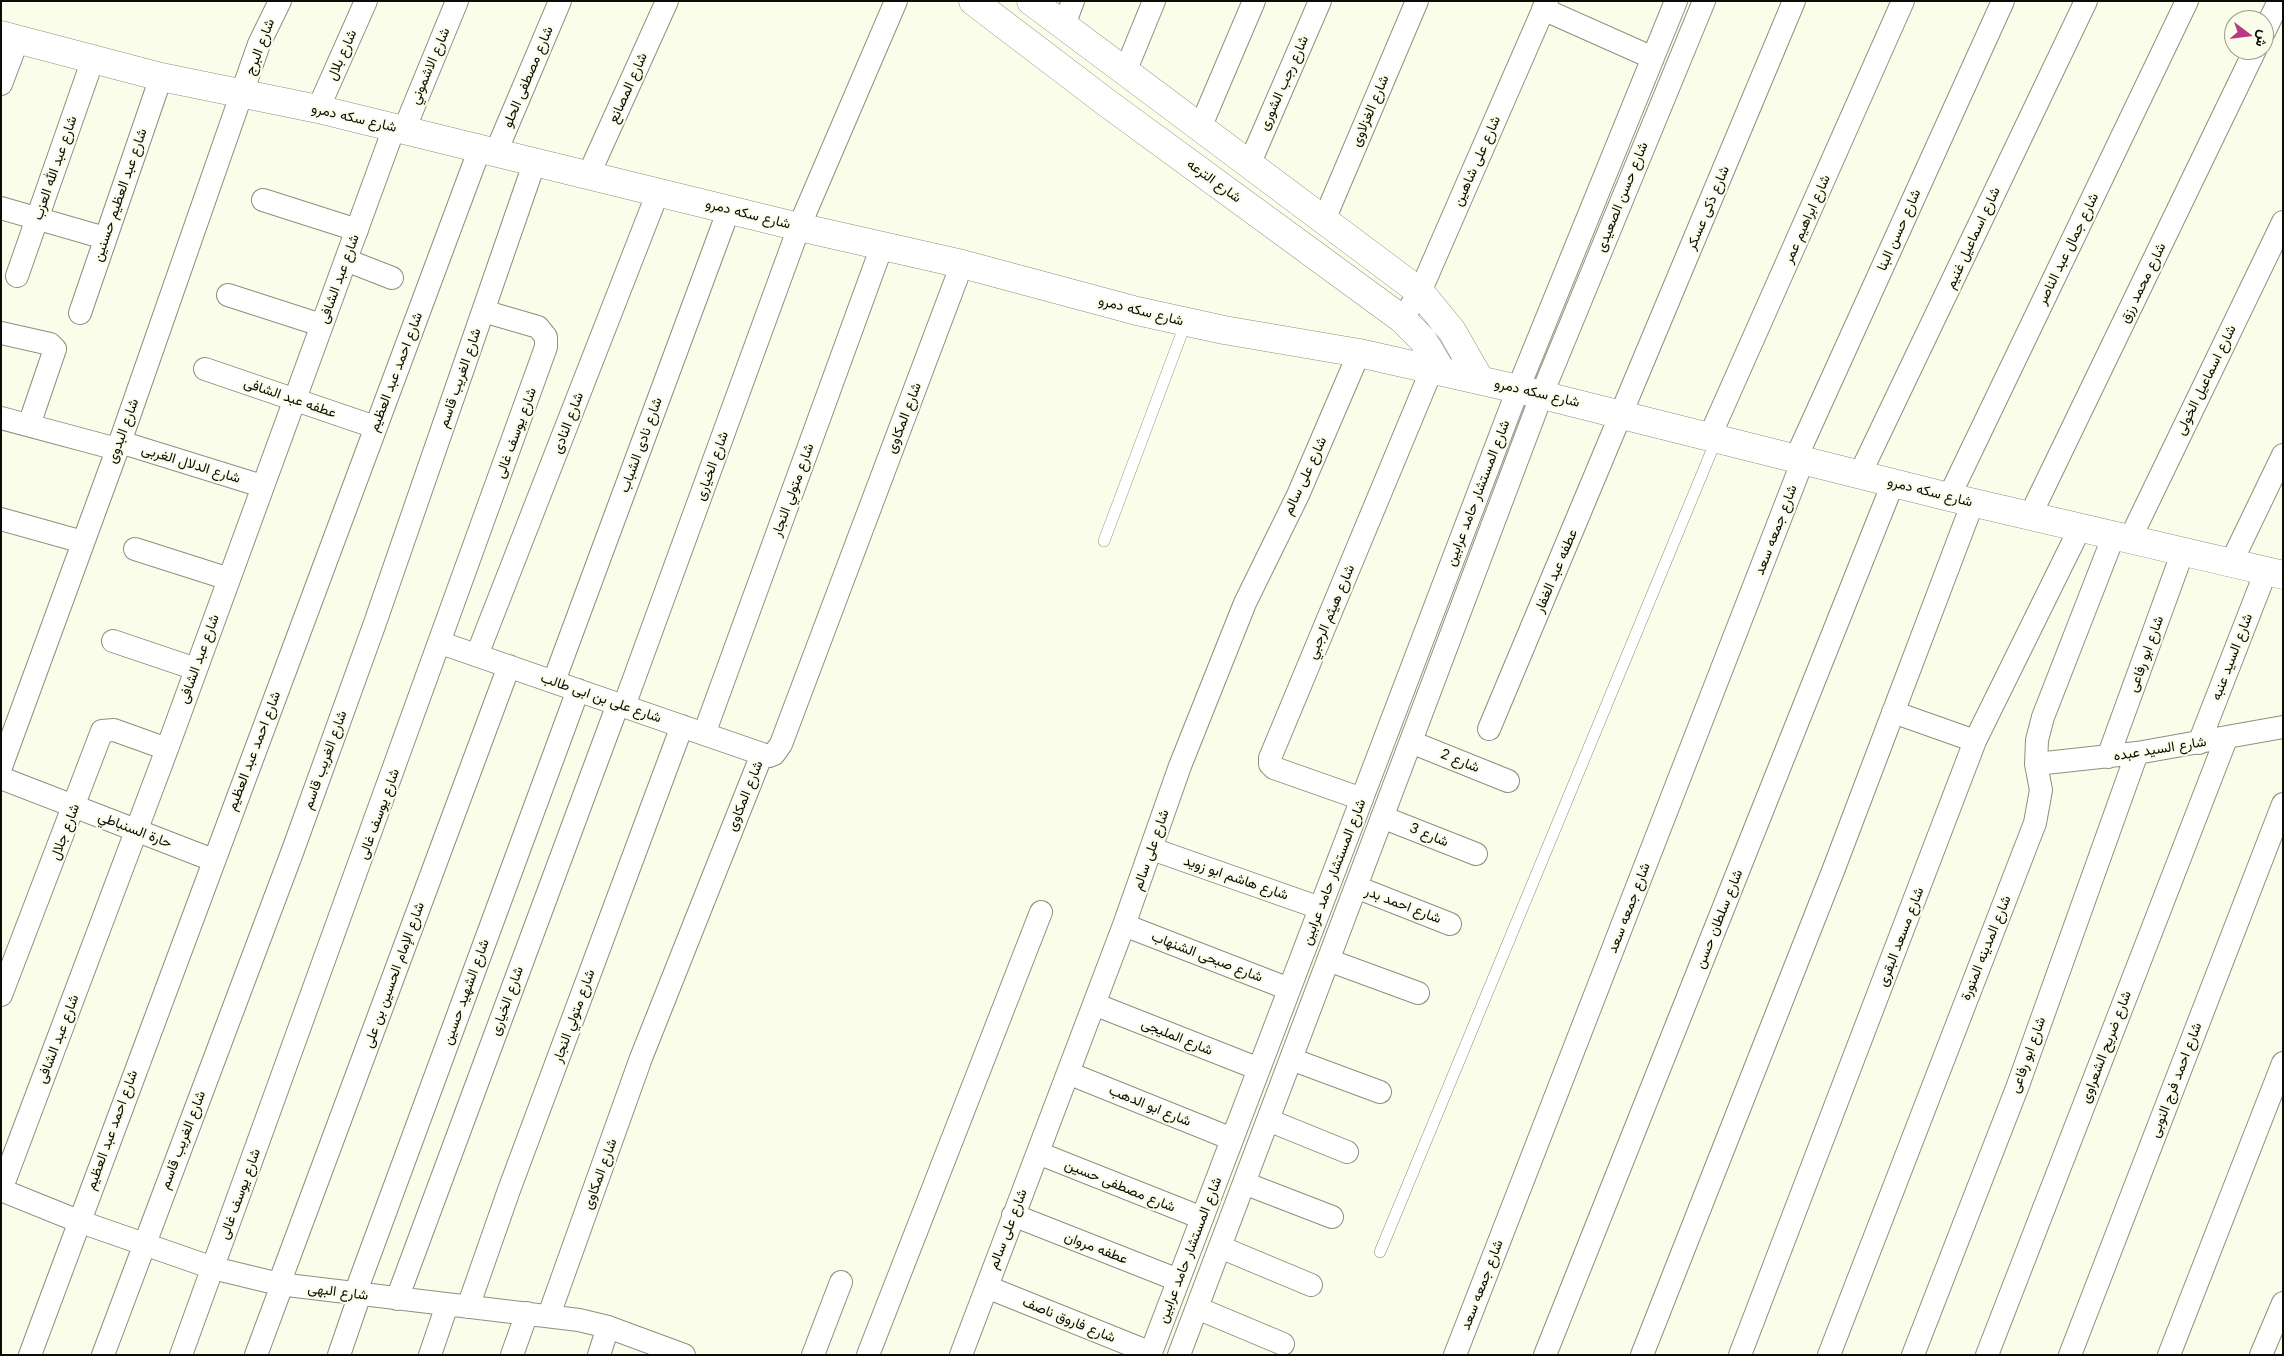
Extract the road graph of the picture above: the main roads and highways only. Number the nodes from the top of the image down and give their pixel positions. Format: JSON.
{"nodes":[{"id":1,"x":973,"y":1,"type":"edge"},
{"id":2,"x":1032,"y":1,"type":"edge"},
{"id":3,"x":1068,"y":13,"type":"edge"},
{"id":4,"x":10,"y":37,"type":"edge"},
{"id":5,"x":1437,"y":371,"type":"junction"},
{"id":6,"x":1480,"y":380,"type":"junction"},
{"id":7,"x":2274,"y":573,"type":"edge"}],
"edges":[{"from":1,"to":5,"type":"main road","name":"شارع الترعه"},
{"from":2,"to":3,"type":"main road"},
{"from":3,"to":6,"type":"main road"},
{"from":4,"to":5,"type":"main road","name":"شارع سكه دمرو"},
{"from":5,"to":6,"type":"main road","name":"شارع سكه دمرو"},
{"from":6,"to":7,"type":"main road","name":"شارع سكه دمرو"}]}
